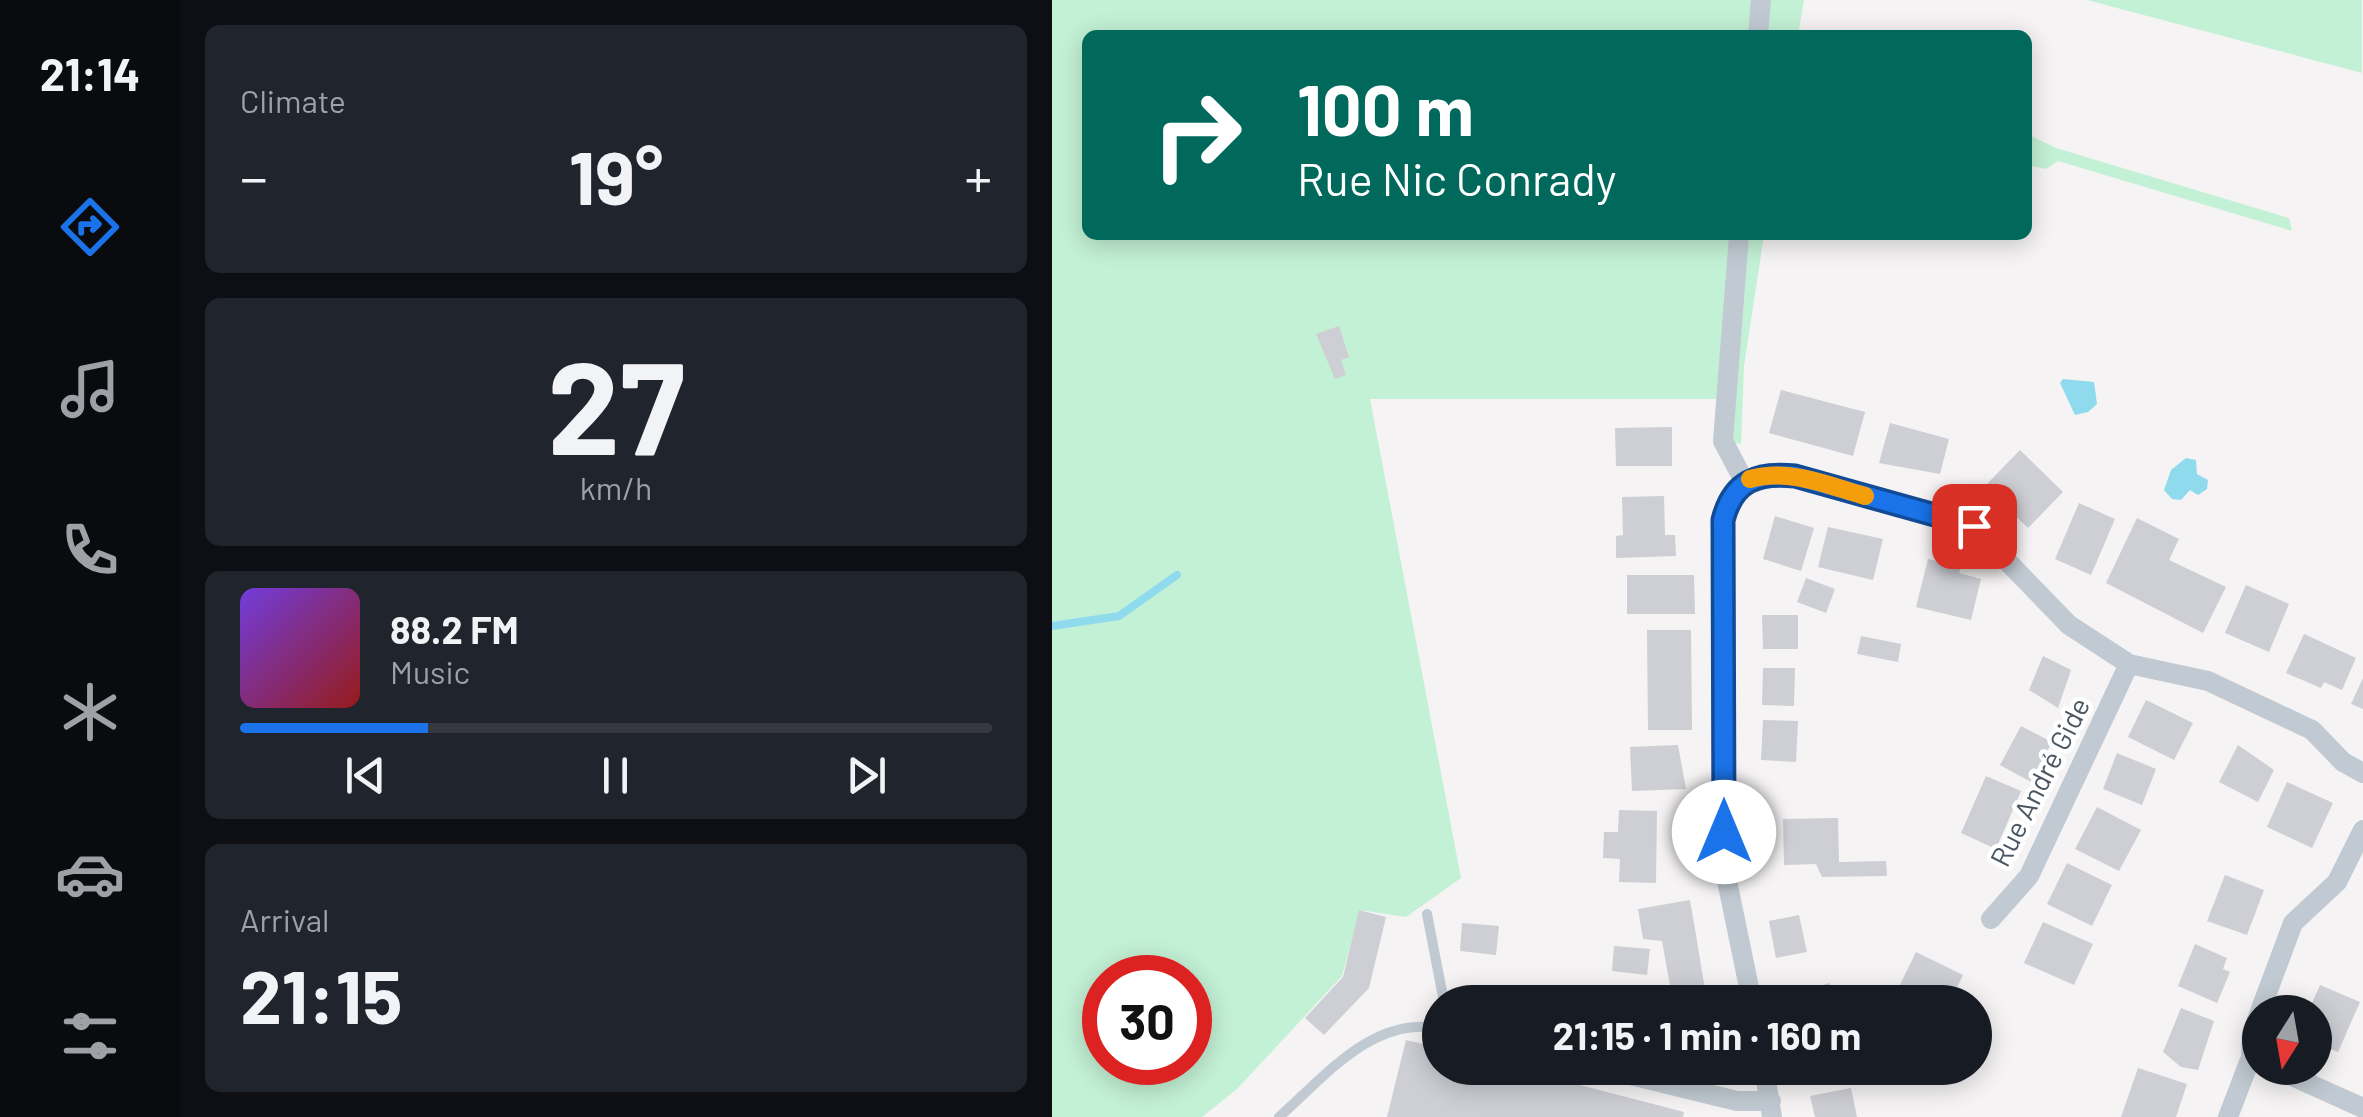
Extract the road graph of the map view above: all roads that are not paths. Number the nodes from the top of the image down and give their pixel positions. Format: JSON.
{"nodes":[{"id":1,"x":1761,"y":0,"type":"edge"},
{"id":2,"x":1758,"y":30,"type":"edge"},
{"id":3,"x":1739,"y":240,"type":"edge"},
{"id":4,"x":1744,"y":481,"type":"junction"},
{"id":5,"x":2128,"y":664,"type":"junction"},
{"id":6,"x":2362,"y":774,"type":"edge"},
{"id":7,"x":2362,"y":830,"type":"edge"},
{"id":8,"x":1427,"y":914,"type":"dead end"},
{"id":9,"x":1991,"y":918,"type":"dead end"},
{"id":10,"x":1441,"y":985,"type":"edge"},
{"id":11,"x":1748,"y":985,"type":"edge"},
{"id":12,"x":2267,"y":995,"type":"edge"},
{"id":13,"x":1422,"y":1028,"type":"edge"},
{"id":14,"x":1672,"y":1085,"type":"edge"},
{"id":15,"x":2243,"y":1085,"type":"edge"},
{"id":16,"x":2311,"y":1085,"type":"edge"},
{"id":17,"x":2362,"y":1108,"type":"edge"},
{"id":18,"x":1772,"y":1109,"type":"edge"},
{"id":19,"x":1279,"y":1117,"type":"edge"},
{"id":20,"x":2228,"y":1117,"type":"edge"}],
"edges":[{"from":1,"to":2,"type":"street"},
{"from":3,"to":4,"type":"street"},
{"from":4,"to":5,"type":"street"},
{"from":4,"to":11,"type":"street"},
{"from":5,"to":6,"type":"street"},
{"from":5,"to":9,"type":"street","name":"Rue André Gide"},
{"from":7,"to":12,"type":"street"},
{"from":8,"to":10,"type":"lane"},
{"from":13,"to":19,"type":"lane"},
{"from":14,"to":18,"type":"street"},
{"from":15,"to":20,"type":"street"},
{"from":16,"to":17,"type":"street"}]}
